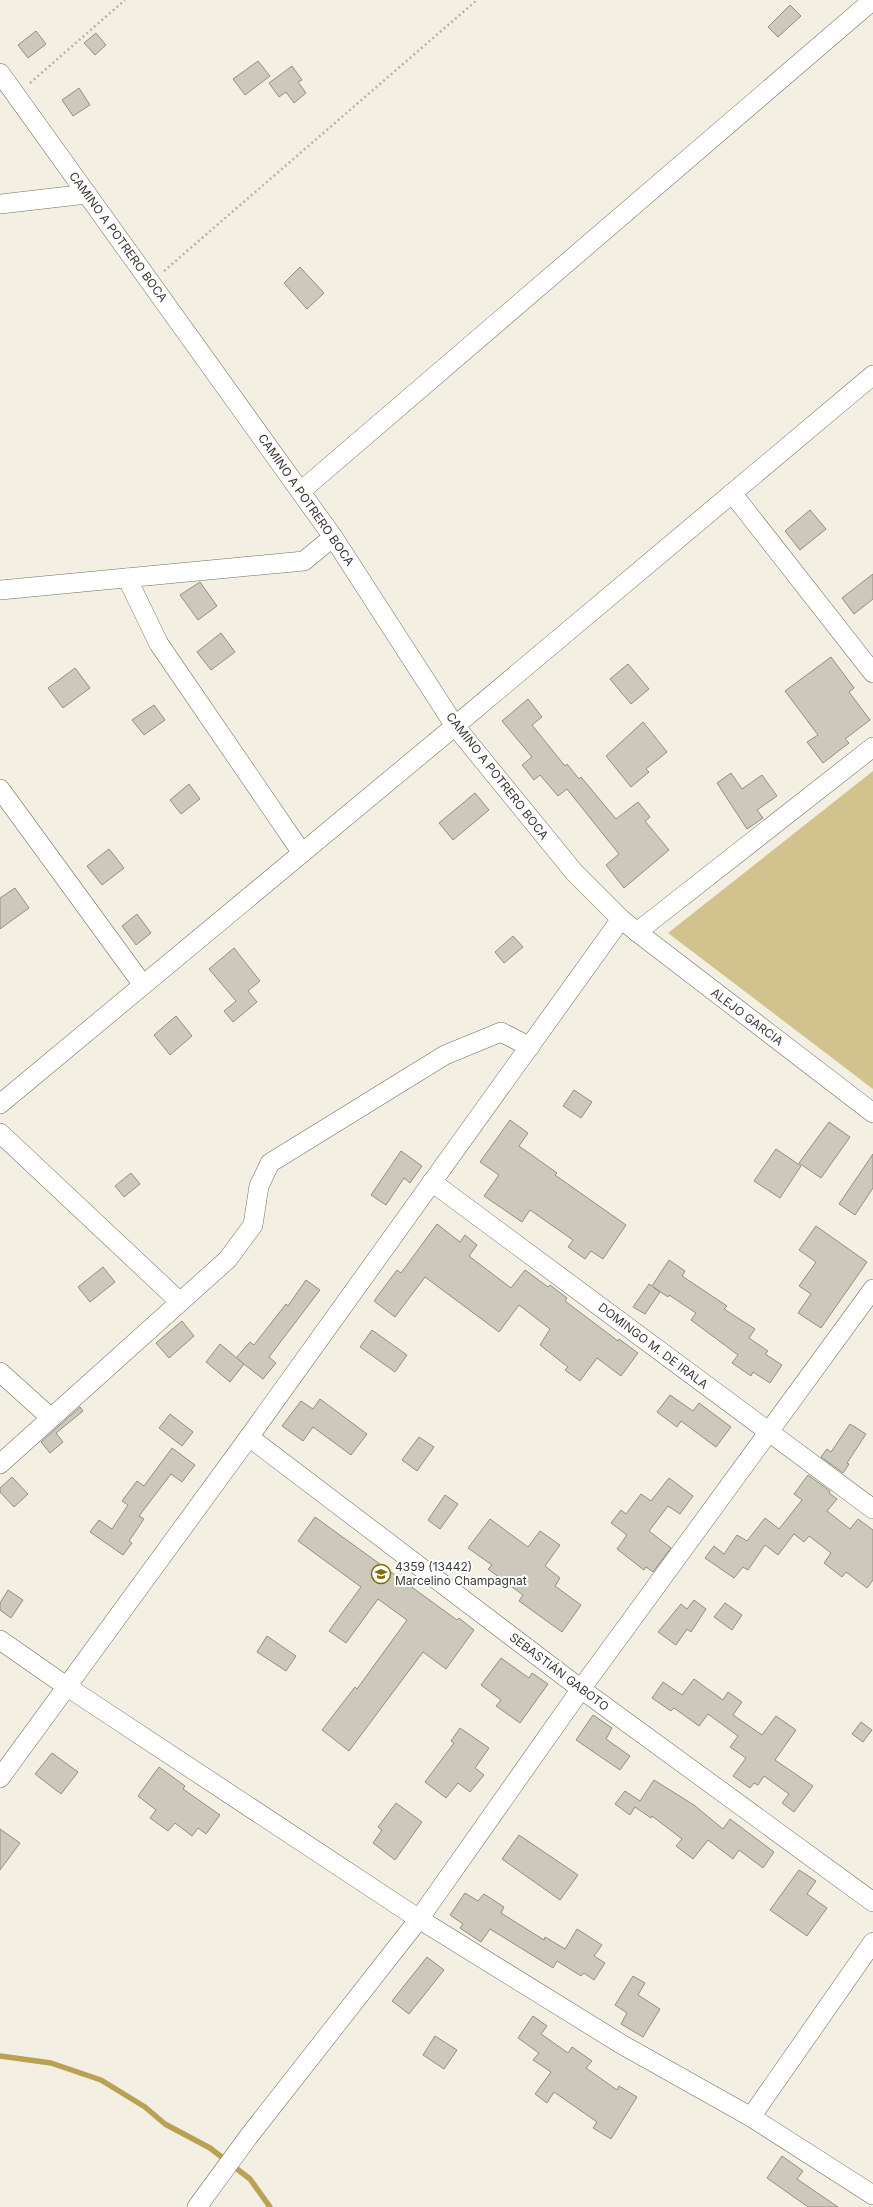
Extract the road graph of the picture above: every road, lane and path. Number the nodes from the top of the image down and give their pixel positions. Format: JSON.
{"nodes":[{"id":1,"x":125,"y":0,"type":"edge"},
{"id":2,"x":477,"y":0,"type":"edge"},
{"id":3,"x":873,"y":0,"type":"edge"},
{"id":4,"x":0,"y":73,"type":"edge"},
{"id":5,"x":16,"y":95,"type":"junction"},
{"id":6,"x":87,"y":194,"type":"junction"},
{"id":7,"x":0,"y":204,"type":"edge"},
{"id":8,"x":151,"y":283,"type":"junction"},
{"id":9,"x":873,"y":375,"type":"edge"},
{"id":10,"x":301,"y":492,"type":"junction"},
{"id":11,"x":732,"y":493,"type":"junction"},
{"id":12,"x":333,"y":537,"type":"junction"},
{"id":13,"x":127,"y":578,"type":"junction"},
{"id":14,"x":0,"y":590,"type":"edge"},
{"id":15,"x":873,"y":673,"type":"edge"},
{"id":16,"x":455,"y":726,"type":"junction"},
{"id":17,"x":873,"y":747,"type":"edge"},
{"id":18,"x":0,"y":789,"type":"edge"},
{"id":19,"x":302,"y":853,"type":"junction"},
{"id":20,"x":621,"y":920,"type":"junction"},
{"id":21,"x":637,"y":932,"type":"junction"},
{"id":22,"x":142,"y":985,"type":"junction"},
{"id":23,"x":530,"y":1047,"type":"junction"},
{"id":24,"x":0,"y":1104,"type":"edge"},
{"id":25,"x":873,"y":1113,"type":"edge"},
{"id":26,"x":0,"y":1133,"type":"edge"},
{"id":27,"x":432,"y":1182,"type":"junction"},
{"id":28,"x":873,"y":1289,"type":"edge"},
{"id":29,"x":180,"y":1302,"type":"junction"},
{"id":30,"x":0,"y":1372,"type":"edge"},
{"id":31,"x":51,"y":1418,"type":"junction"},
{"id":32,"x":769,"y":1432,"type":"junction"},
{"id":33,"x":249,"y":1437,"type":"junction"},
{"id":34,"x":0,"y":1464,"type":"edge"},
{"id":35,"x":873,"y":1509,"type":"edge"},
{"id":36,"x":0,"y":1640,"type":"edge"},
{"id":37,"x":66,"y":1686,"type":"junction"},
{"id":38,"x":580,"y":1689,"type":"junction"},
{"id":39,"x":0,"y":1778,"type":"edge"},
{"id":40,"x":873,"y":1902,"type":"edge"},
{"id":41,"x":419,"y":1919,"type":"junction"},
{"id":42,"x":873,"y":1942,"type":"edge"},
{"id":43,"x":750,"y":2116,"type":"junction"},
{"id":44,"x":873,"y":2195,"type":"edge"},
{"id":45,"x":197,"y":2207,"type":"edge"}],
"edges":[{"from":1,"to":5,"type":"path"},
{"from":2,"to":8,"type":"path"},
{"from":3,"to":10,"type":"street"},
{"from":4,"to":5,"type":"street","name":"CAMINO A POTRERO BOCA"},
{"from":5,"to":6,"type":"street","name":"CAMINO A POTRERO BOCA"},
{"from":6,"to":7,"type":"street"},
{"from":6,"to":8,"type":"street","name":"CAMINO A POTRERO BOCA"},
{"from":8,"to":10,"type":"street","name":"CAMINO A POTRERO BOCA"},
{"from":9,"to":11,"type":"street"},
{"from":10,"to":12,"type":"street","name":"CAMINO A POTRERO BOCA"},
{"from":11,"to":15,"type":"street"},
{"from":11,"to":16,"type":"street"},
{"from":12,"to":13,"type":"street"},
{"from":12,"to":16,"type":"street","name":"CAMINO A POTRERO BOCA"},
{"from":13,"to":14,"type":"street"},
{"from":13,"to":19,"type":"street"},
{"from":16,"to":19,"type":"street"},
{"from":16,"to":20,"type":"street","name":"CAMINO A POTRERO BOCA"},
{"from":17,"to":21,"type":"street"},
{"from":18,"to":22,"type":"street"},
{"from":19,"to":22,"type":"street"},
{"from":20,"to":21,"type":"street","name":"ALEJO GARCIA"},
{"from":20,"to":23,"type":"street"},
{"from":21,"to":25,"type":"street","name":"ALEJO GARCIA"},
{"from":22,"to":24,"type":"street"},
{"from":23,"to":27,"type":"street"},
{"from":23,"to":29,"type":"street"},
{"from":26,"to":29,"type":"street"},
{"from":27,"to":32,"type":"street","name":"DOMINGO M. DE IRALA"},
{"from":27,"to":33,"type":"street"},
{"from":28,"to":32,"type":"street"},
{"from":29,"to":31,"type":"street"},
{"from":30,"to":31,"type":"street"},
{"from":31,"to":34,"type":"street"},
{"from":32,"to":35,"type":"street","name":"DOMINGO M. DE IRALA"},
{"from":32,"to":38,"type":"street"},
{"from":33,"to":37,"type":"street"},
{"from":33,"to":38,"type":"street","name":"SEBASTIÁN GABOTO"},
{"from":36,"to":37,"type":"street"},
{"from":37,"to":39,"type":"street"},
{"from":37,"to":41,"type":"street"},
{"from":38,"to":40,"type":"street","name":"SEBASTIÁN GABOTO"},
{"from":38,"to":41,"type":"street"},
{"from":41,"to":43,"type":"street"},
{"from":41,"to":45,"type":"street"},
{"from":42,"to":43,"type":"street"},
{"from":43,"to":44,"type":"street"}]}
